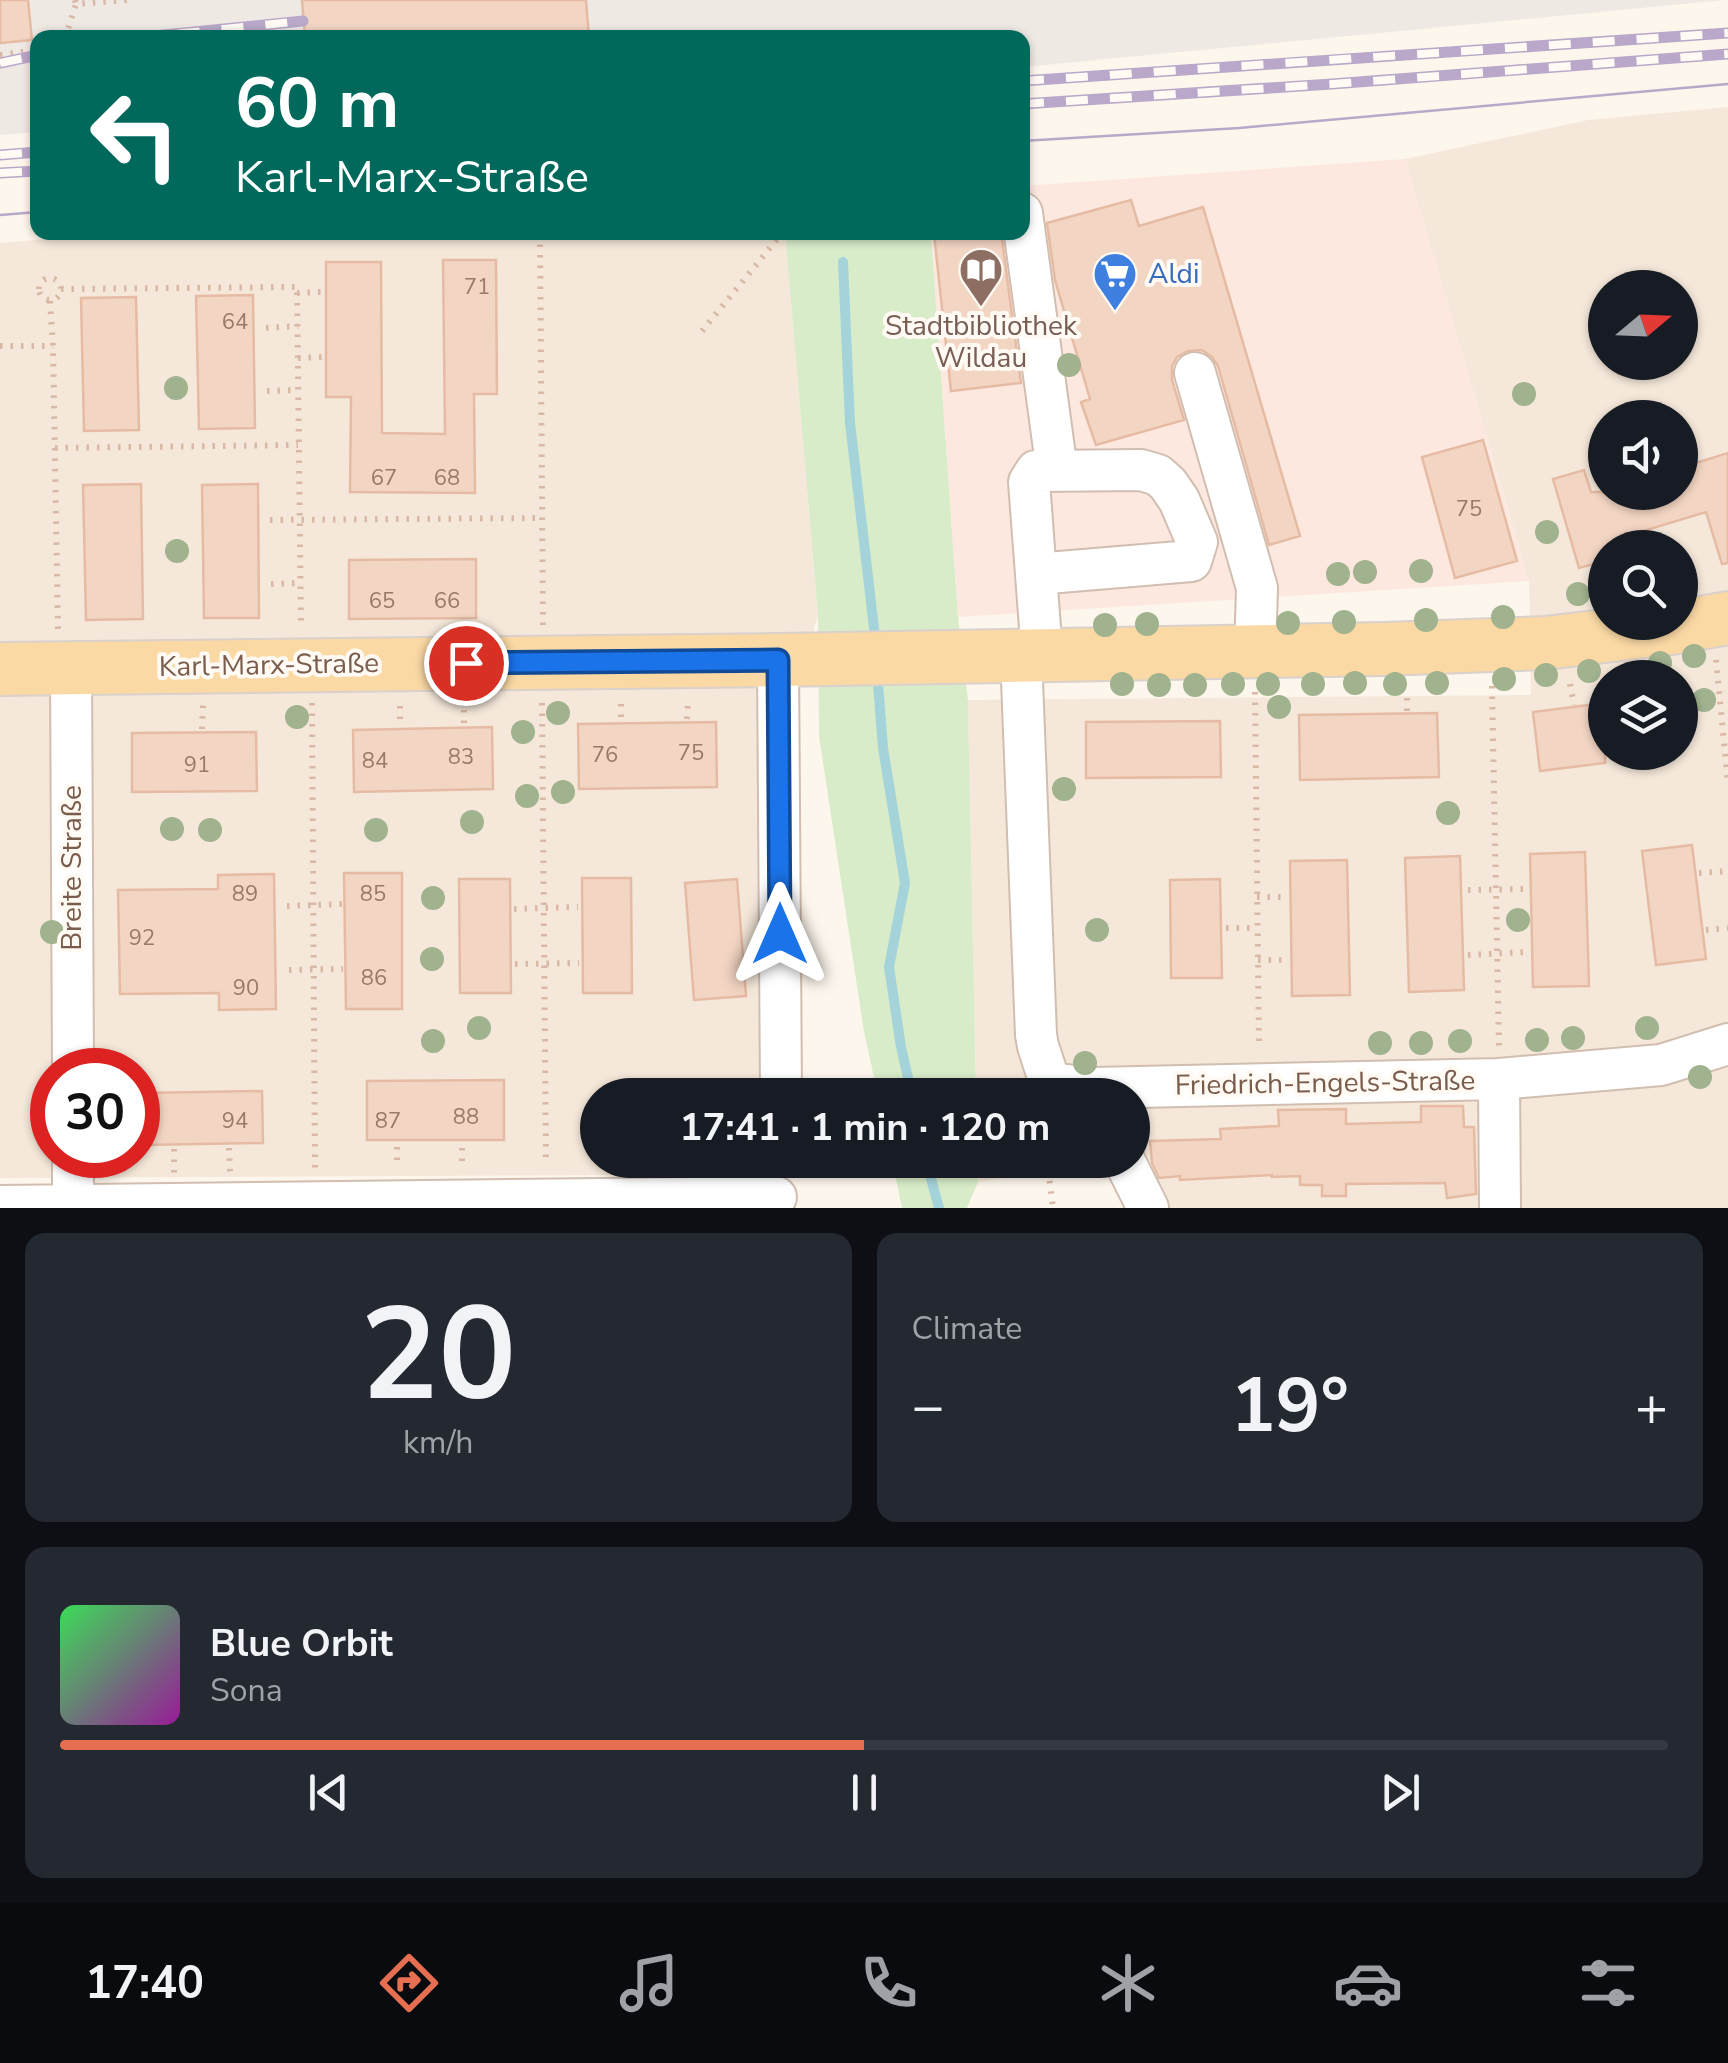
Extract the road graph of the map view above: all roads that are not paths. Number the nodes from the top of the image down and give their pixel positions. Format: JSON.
{"nodes":[{"id":1,"x":1026,"y":240,"type":"edge"},
{"id":2,"x":1195,"y":373,"type":"dead end"},
{"id":3,"x":1058,"y":471,"type":"junction"},
{"id":4,"x":1036,"y":574,"type":"junction"},
{"id":5,"x":1718,"y":620,"type":"edge"},
{"id":6,"x":1255,"y":652,"type":"junction"},
{"id":7,"x":1014,"y":655,"type":"junction"},
{"id":8,"x":794,"y":659,"type":"junction"},
{"id":9,"x":64,"y":667,"type":"junction"},
{"id":10,"x":0,"y":669,"type":"edge"},
{"id":11,"x":1728,"y":1044,"type":"edge"},
{"id":12,"x":73,"y":1048,"type":"edge"},
{"id":13,"x":782,"y":1078,"type":"edge"},
{"id":14,"x":1048,"y":1078,"type":"edge"},
{"id":15,"x":1500,"y":1079,"type":"junction"},
{"id":16,"x":1150,"y":1090,"type":"edge"},
{"id":17,"x":73,"y":1178,"type":"edge"},
{"id":18,"x":1133,"y":1178,"type":"edge"},
{"id":19,"x":777,"y":1188,"type":"edge"},
{"id":20,"x":73,"y":1205,"type":"junction"},
{"id":21,"x":0,"y":1206,"type":"edge"},
{"id":22,"x":212,"y":1206,"type":"edge"},
{"id":23,"x":1148,"y":1208,"type":"edge"},
{"id":24,"x":1500,"y":1208,"type":"edge"}],
"edges":[{"from":1,"to":3,"type":"street"},
{"from":2,"to":6,"type":"street"},
{"from":3,"to":4,"type":"street"},
{"from":3,"to":4,"type":"street"},
{"from":4,"to":7,"type":"street"},
{"from":5,"to":6,"type":"main road"},
{"from":6,"to":7,"type":"main road"},
{"from":7,"to":8,"type":"main road","name":"Karl-Marx-Straße"},
{"from":7,"to":14,"type":"street","name":"Friedrich-Engels-Straße"},
{"from":8,"to":9,"type":"main road","name":"Karl-Marx-Straße"},
{"from":8,"to":13,"type":"street"},
{"from":9,"to":10,"type":"main road","name":"Karl-Marx-Straße"},
{"from":9,"to":12,"type":"street","name":"Breite Straße"},
{"from":11,"to":15,"type":"street","name":"Friedrich-Engels-Straße"},
{"from":15,"to":16,"type":"street","name":"Friedrich-Engels-Straße"},
{"from":15,"to":24,"type":"street"},
{"from":17,"to":20,"type":"street"},
{"from":18,"to":23,"type":"street"},
{"from":19,"to":22,"type":"street"},
{"from":20,"to":21,"type":"street"},
{"from":20,"to":22,"type":"street"}]}
